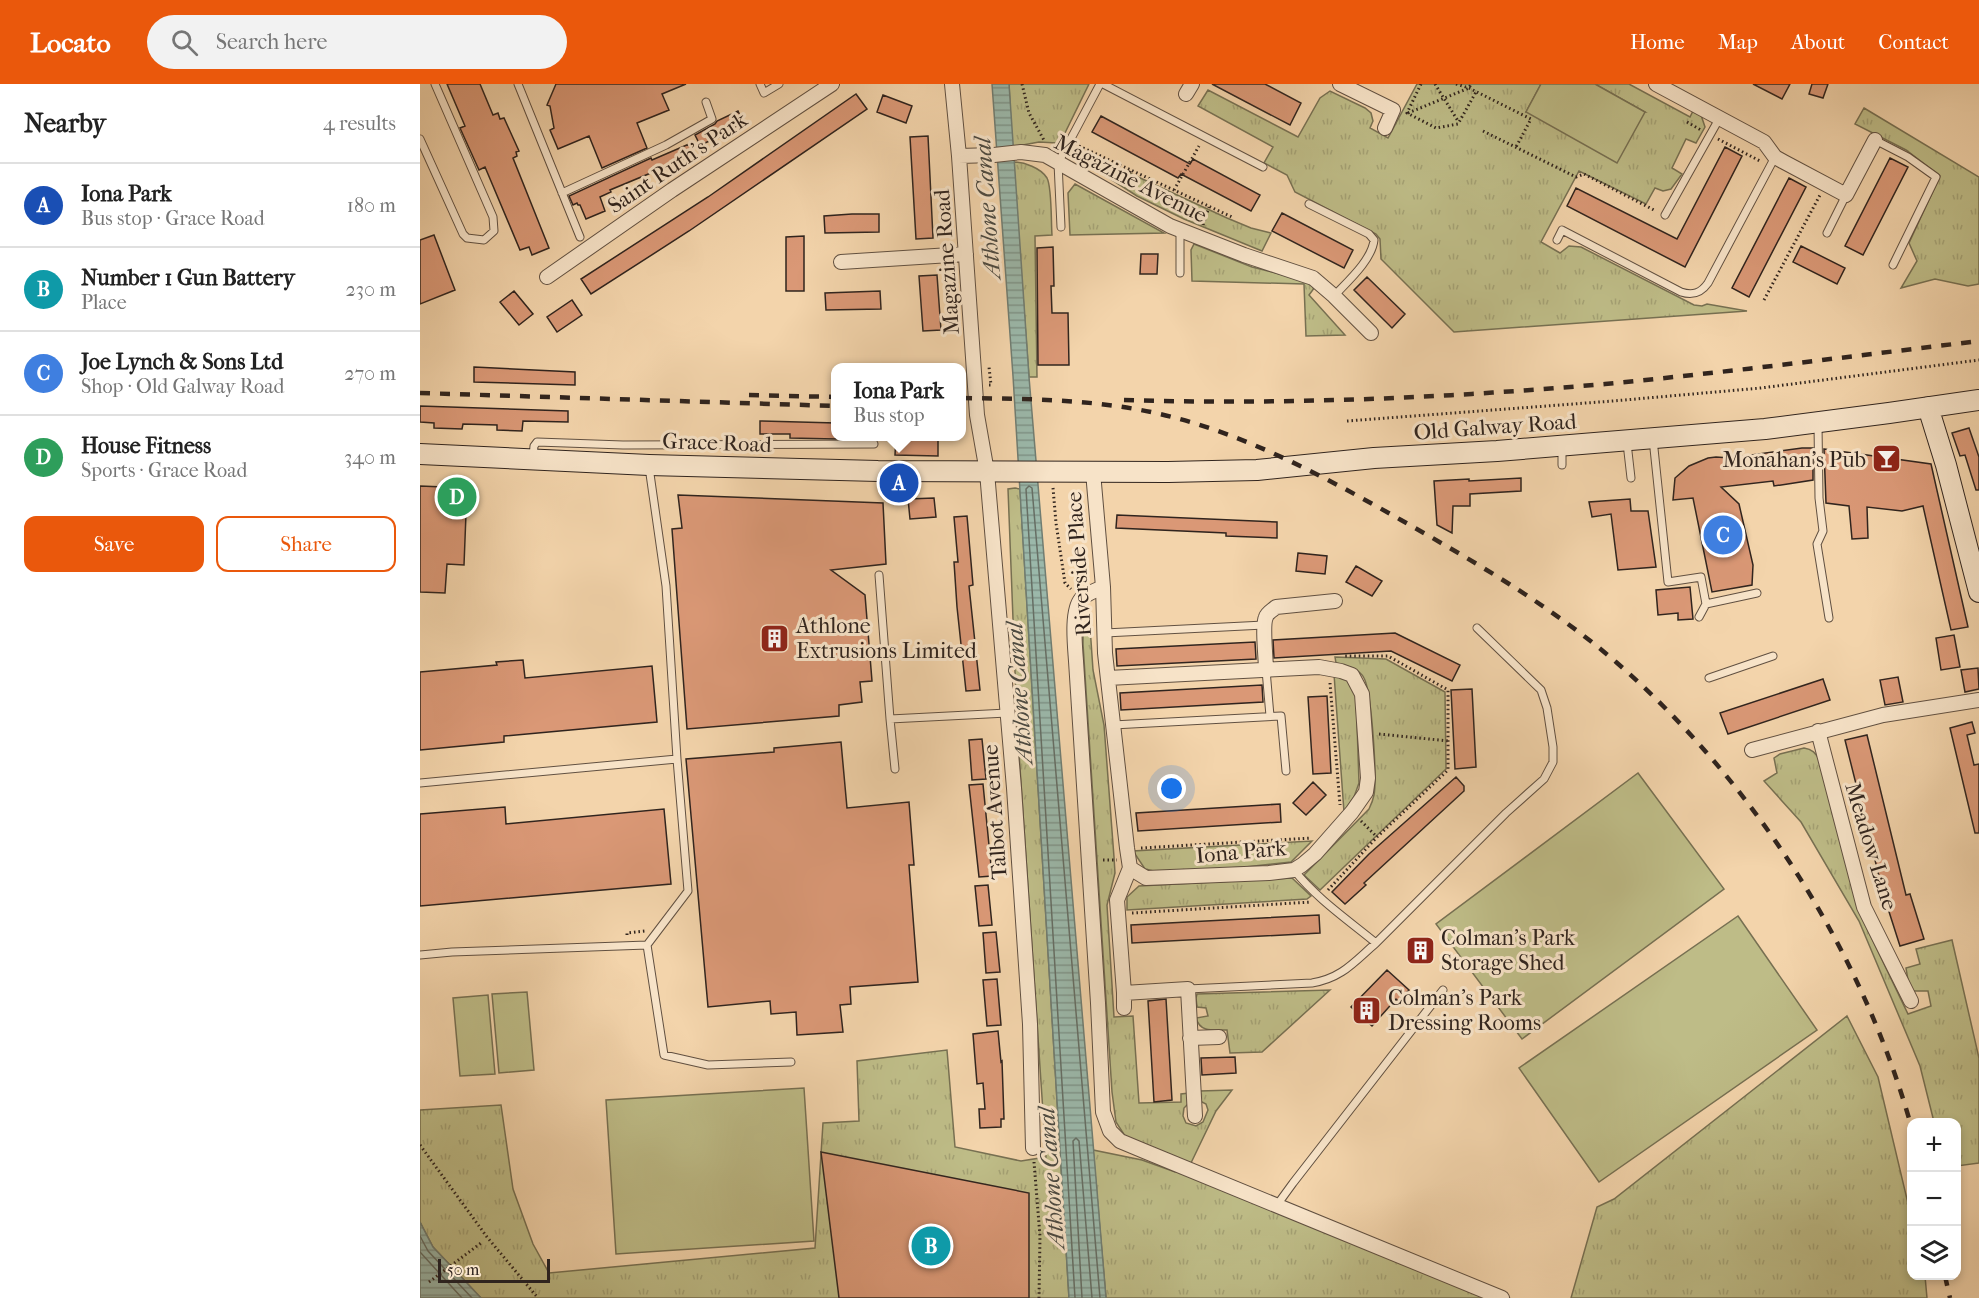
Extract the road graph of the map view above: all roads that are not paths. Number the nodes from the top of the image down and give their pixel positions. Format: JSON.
{"nodes":[{"id":1,"x":435,"y":84,"type":"edge"},
{"id":2,"x":518,"y":84,"type":"edge"},
{"id":3,"x":760,"y":84,"type":"edge"},
{"id":4,"x":779,"y":84,"type":"edge"},
{"id":5,"x":832,"y":84,"type":"edge"},
{"id":6,"x":952,"y":84,"type":"edge"},
{"id":7,"x":1102,"y":84,"type":"edge"},
{"id":8,"x":1340,"y":84,"type":"edge"},
{"id":9,"x":1656,"y":84,"type":"edge"},
{"id":10,"x":706,"y":102,"type":"dead end"},
{"id":11,"x":1719,"y":119,"type":"junction"},
{"id":12,"x":1385,"y":128,"type":"dead end"},
{"id":13,"x":420,"y":139,"type":"edge"},
{"id":14,"x":1875,"y":140,"type":"joint"},
{"id":15,"x":959,"y":156,"type":"junction"},
{"id":16,"x":1773,"y":161,"type":"junction"},
{"id":17,"x":1058,"y":163,"type":"junction"},
{"id":18,"x":1263,"y":167,"type":"dead end"},
{"id":19,"x":562,"y":193,"type":"junction"},
{"id":20,"x":1846,"y":195,"type":"junction"},
{"id":21,"x":1309,"y":204,"type":"dead end"},
{"id":22,"x":1665,"y":215,"type":"road end"},
{"id":23,"x":1061,"y":227,"type":"dead end"},
{"id":24,"x":1180,"y":230,"type":"junction"},
{"id":25,"x":1827,"y":233,"type":"dead end"},
{"id":26,"x":580,"y":237,"type":"dead end"},
{"id":27,"x":1557,"y":240,"type":"dead end"},
{"id":28,"x":966,"y":254,"type":"junction"},
{"id":29,"x":841,"y":262,"type":"dead end"},
{"id":30,"x":1893,"y":265,"type":"dead end"},
{"id":31,"x":1180,"y":273,"type":"dead end"},
{"id":32,"x":547,"y":277,"type":"dead end"},
{"id":33,"x":1334,"y":296,"type":"junction"},
{"id":34,"x":1371,"y":333,"type":"dead end"},
{"id":35,"x":1979,"y":400,"type":"edge"},
{"id":36,"x":1928,"y":406,"type":"junction"},
{"id":37,"x":1818,"y":423,"type":"junction"},
{"id":38,"x":1653,"y":438,"type":"junction"},
{"id":39,"x":1627,"y":440,"type":"junction"},
{"id":40,"x":874,"y":444,"type":"dead end"},
{"id":41,"x":420,"y":454,"type":"edge"},
{"id":42,"x":533,"y":460,"type":"junction"},
{"id":43,"x":649,"y":465,"type":"junction"},
{"id":44,"x":987,"y":472,"type":"junction"},
{"id":45,"x":1093,"y":472,"type":"junction"},
{"id":46,"x":1012,"y":473,"type":"joint"},
{"id":47,"x":1631,"y":478,"type":"dead end"},
{"id":48,"x":879,"y":575,"type":"dead end"},
{"id":49,"x":1102,"y":587,"type":"junction"},
{"id":50,"x":1757,"y":592,"type":"dead end"},
{"id":51,"x":1979,"y":592,"type":"edge"},
{"id":52,"x":1335,"y":601,"type":"dead end"},
{"id":53,"x":1706,"y":604,"type":"junction"},
{"id":54,"x":1699,"y":617,"type":"dead end"},
{"id":55,"x":1829,"y":618,"type":"dead end"},
{"id":56,"x":1264,"y":625,"type":"junction"},
{"id":57,"x":1477,"y":628,"type":"dead end"},
{"id":58,"x":1105,"y":633,"type":"junction"},
{"id":59,"x":1773,"y":656,"type":"dead end"},
{"id":60,"x":1266,"y":670,"type":"junction"},
{"id":61,"x":1108,"y":678,"type":"junction"},
{"id":62,"x":1709,"y":678,"type":"dead end"},
{"id":63,"x":1979,"y":700,"type":"edge"},
{"id":64,"x":1007,"y":713,"type":"junction"},
{"id":65,"x":1270,"y":716,"type":"junction"},
{"id":66,"x":890,"y":719,"type":"junction"},
{"id":67,"x":1113,"y":724,"type":"junction"},
{"id":68,"x":1818,"y":731,"type":"junction"},
{"id":69,"x":1752,"y":750,"type":"dead end"},
{"id":70,"x":677,"y":759,"type":"junction"},
{"id":71,"x":895,"y":769,"type":"dead end"},
{"id":72,"x":1286,"y":771,"type":"dead end"},
{"id":73,"x":420,"y":783,"type":"edge"},
{"id":74,"x":1131,"y":868,"type":"junction"},
{"id":75,"x":1294,"y":870,"type":"junction"},
{"id":76,"x":1376,"y":943,"type":"junction"},
{"id":77,"x":647,"y":945,"type":"junction"},
{"id":78,"x":420,"y":955,"type":"edge"},
{"id":79,"x":1188,"y":989,"type":"junction"},
{"id":80,"x":1443,"y":990,"type":"dead end"},
{"id":81,"x":1124,"y":993,"type":"junction"},
{"id":82,"x":1911,"y":1001,"type":"dead end"},
{"id":83,"x":1124,"y":1008,"type":"dead end"},
{"id":84,"x":1219,"y":1037,"type":"dead end"},
{"id":85,"x":1190,"y":1038,"type":"junction"},
{"id":86,"x":791,"y":1062,"type":"dead end"},
{"id":87,"x":1195,"y":1116,"type":"dead end"},
{"id":88,"x":1033,"y":1148,"type":"road end"},
{"id":89,"x":1277,"y":1205,"type":"junction"},
{"id":90,"x":1502,"y":1298,"type":"edge"}],
"edges":[{"from":1,"to":13,"type":"lane"},
{"from":2,"to":19,"type":"lane"},
{"from":3,"to":4,"type":"lane"},
{"from":5,"to":32,"type":"street","name":"Saint Ruth's Park"},
{"from":6,"to":15,"type":"street","name":"Magazine Road"},
{"from":7,"to":17,"type":"lane"},
{"from":7,"to":18,"type":"lane"},
{"from":8,"to":12,"type":"street"},
{"from":9,"to":11,"type":"street"},
{"from":10,"to":19,"type":"lane"},
{"from":11,"to":16,"type":"street"},
{"from":11,"to":22,"type":"lane"},
{"from":14,"to":20,"type":"street"},
{"from":14,"to":30,"type":"lane"},
{"from":15,"to":17,"type":"street","name":"Magazine Avenue"},
{"from":15,"to":28,"type":"street","name":"Magazine Road"},
{"from":16,"to":20,"type":"street"},
{"from":16,"to":27,"type":"lane"},
{"from":17,"to":23,"type":"lane"},
{"from":17,"to":24,"type":"street","name":"Magazine Avenue"},
{"from":19,"to":26,"type":"lane"},
{"from":20,"to":25,"type":"lane"},
{"from":21,"to":33,"type":"lane"},
{"from":24,"to":31,"type":"lane"},
{"from":24,"to":33,"type":"street","name":"Magazine Avenue"},
{"from":28,"to":29,"type":"street"},
{"from":28,"to":44,"type":"street","name":"Magazine Road"},
{"from":33,"to":34,"type":"street","name":"Magazine Avenue"},
{"from":35,"to":36,"type":"main road","name":"Old Galway Road"},
{"from":36,"to":37,"type":"main road","name":"Old Galway Road"},
{"from":36,"to":51,"type":"main road"},
{"from":37,"to":38,"type":"main road","name":"Old Galway Road"},
{"from":37,"to":55,"type":"lane"},
{"from":38,"to":39,"type":"main road","name":"Old Galway Road"},
{"from":38,"to":53,"type":"lane"},
{"from":39,"to":45,"type":"main road","name":"Old Galway Road"},
{"from":39,"to":47,"type":"lane"},
{"from":40,"to":42,"type":"lane"},
{"from":41,"to":42,"type":"main road","name":"Grace Road"},
{"from":42,"to":43,"type":"main road","name":"Grace Road"},
{"from":43,"to":44,"type":"main road","name":"Grace Road"},
{"from":43,"to":70,"type":"lane"},
{"from":44,"to":46,"type":"main road","name":"Grace Road"},
{"from":44,"to":64,"type":"street","name":"Talbot Avenue"},
{"from":45,"to":46,"type":"main road","name":"Old Galway Road"},
{"from":45,"to":49,"type":"street","name":"Riverside Place"},
{"from":48,"to":66,"type":"lane"},
{"from":49,"to":58,"type":"street","name":"Riverside Place"},
{"from":49,"to":89,"type":"street"},
{"from":50,"to":53,"type":"lane"},
{"from":52,"to":56,"type":"street"},
{"from":53,"to":54,"type":"lane"},
{"from":56,"to":58,"type":"lane"},
{"from":56,"to":60,"type":"street"},
{"from":57,"to":76,"type":"lane"},
{"from":58,"to":61,"type":"street","name":"Riverside Place"},
{"from":59,"to":62,"type":"lane"},
{"from":60,"to":61,"type":"street"},
{"from":60,"to":65,"type":"lane"},
{"from":60,"to":75,"type":"street","name":"Iona Park"},
{"from":61,"to":67,"type":"street"},
{"from":63,"to":68,"type":"street"},
{"from":64,"to":66,"type":"lane"},
{"from":64,"to":88,"type":"street","name":"Talbot Avenue"},
{"from":65,"to":67,"type":"lane"},
{"from":65,"to":72,"type":"lane"},
{"from":66,"to":71,"type":"lane"},
{"from":67,"to":74,"type":"street"},
{"from":68,"to":69,"type":"street"},
{"from":68,"to":82,"type":"street","name":"Meadow Lane"},
{"from":70,"to":73,"type":"lane"},
{"from":70,"to":77,"type":"lane"},
{"from":74,"to":75,"type":"street","name":"Iona Park"},
{"from":74,"to":81,"type":"street"},
{"from":75,"to":76,"type":"lane"},
{"from":76,"to":79,"type":"lane"},
{"from":77,"to":78,"type":"lane"},
{"from":77,"to":86,"type":"lane"},
{"from":79,"to":81,"type":"street"},
{"from":79,"to":85,"type":"street"},
{"from":80,"to":89,"type":"lane"},
{"from":81,"to":83,"type":"street"},
{"from":84,"to":85,"type":"street"},
{"from":85,"to":87,"type":"street"},
{"from":89,"to":90,"type":"street"}]}
